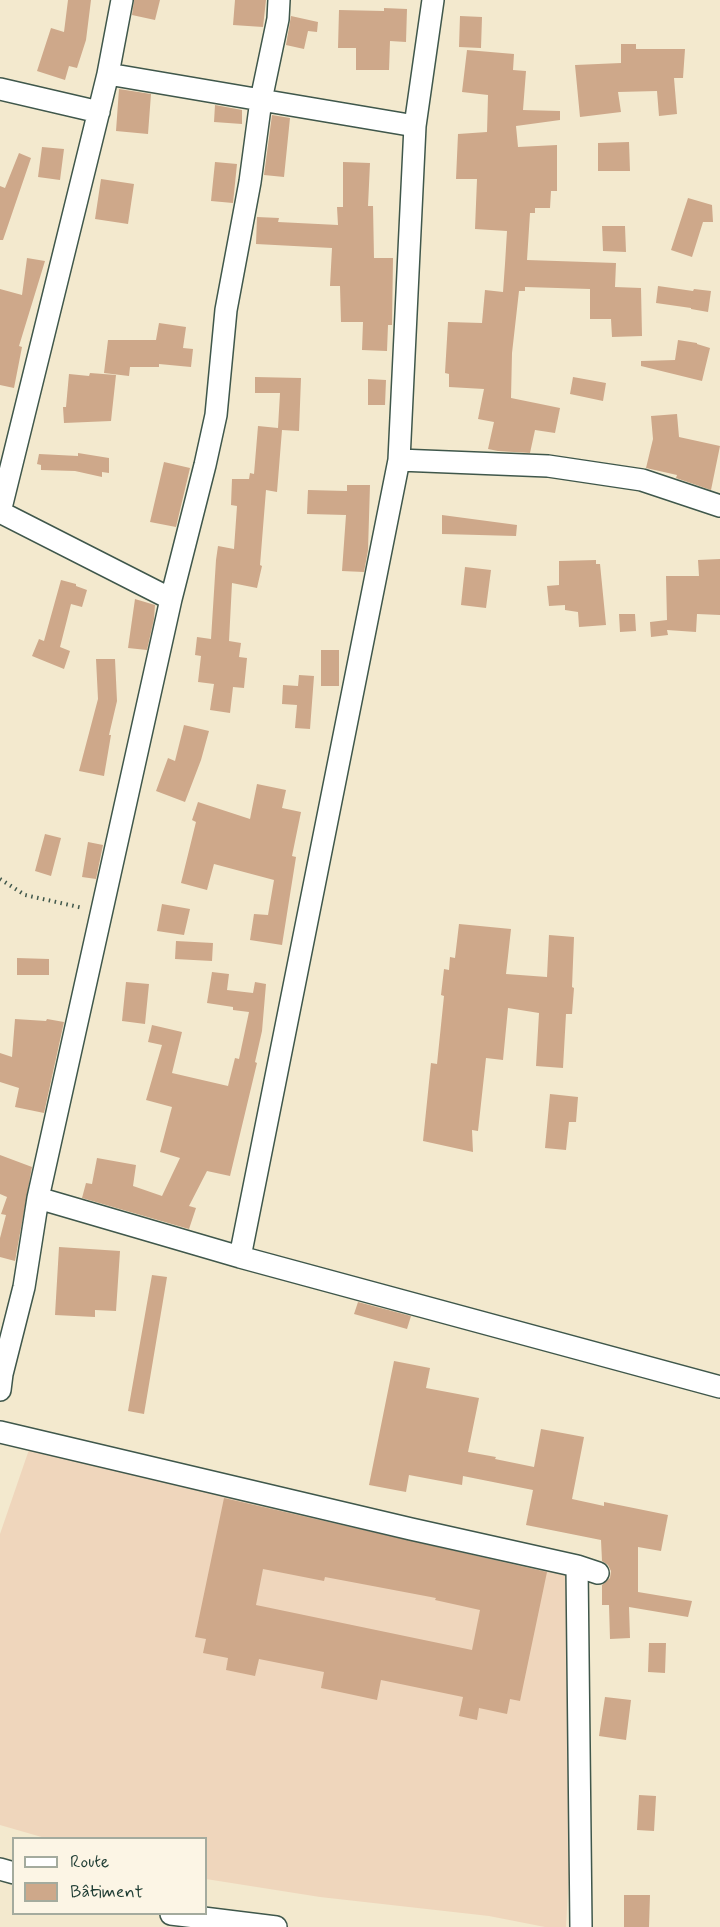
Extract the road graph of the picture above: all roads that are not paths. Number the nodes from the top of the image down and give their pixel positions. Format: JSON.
{"nodes":[{"id":1,"x":122,"y":0,"type":"edge"},
{"id":2,"x":279,"y":0,"type":"edge"},
{"id":3,"x":433,"y":0,"type":"edge"},
{"id":4,"x":108,"y":74,"type":"junction"},
{"id":5,"x":0,"y":88,"type":"edge"},
{"id":6,"x":261,"y":100,"type":"junction"},
{"id":7,"x":99,"y":112,"type":"junction"},
{"id":8,"x":415,"y":126,"type":"junction"},
{"id":9,"x":399,"y":460,"type":"junction"},
{"id":10,"x":720,"y":506,"type":"edge"},
{"id":11,"x":171,"y":599,"type":"junction"},
{"id":12,"x":38,"y":1198,"type":"junction"},
{"id":13,"x":240,"y":1257,"type":"junction"},
{"id":14,"x":720,"y":1387,"type":"edge"},
{"id":15,"x":0,"y":1390,"type":"edge"},
{"id":16,"x":0,"y":1432,"type":"edge"},
{"id":17,"x":577,"y":1566,"type":"junction"},
{"id":18,"x":598,"y":1573,"type":"dead end"},
{"id":19,"x":179,"y":1915,"type":"edge"},
{"id":20,"x":276,"y":1927,"type":"edge"},
{"id":21,"x":581,"y":1927,"type":"edge"}],
"edges":[{"from":1,"to":4,"type":"street"},
{"from":2,"to":6,"type":"street"},
{"from":3,"to":8,"type":"street"},
{"from":4,"to":6,"type":"street"},
{"from":4,"to":7,"type":"street"},
{"from":5,"to":7,"type":"street"},
{"from":6,"to":8,"type":"street"},
{"from":6,"to":11,"type":"street"},
{"from":7,"to":11,"type":"street"},
{"from":8,"to":9,"type":"street"},
{"from":9,"to":10,"type":"street"},
{"from":9,"to":13,"type":"street"},
{"from":11,"to":12,"type":"street"},
{"from":12,"to":13,"type":"street"},
{"from":12,"to":15,"type":"street"},
{"from":13,"to":14,"type":"street"},
{"from":16,"to":17,"type":"street"},
{"from":17,"to":18,"type":"street"},
{"from":17,"to":21,"type":"street"},
{"from":19,"to":20,"type":"street"}]}
